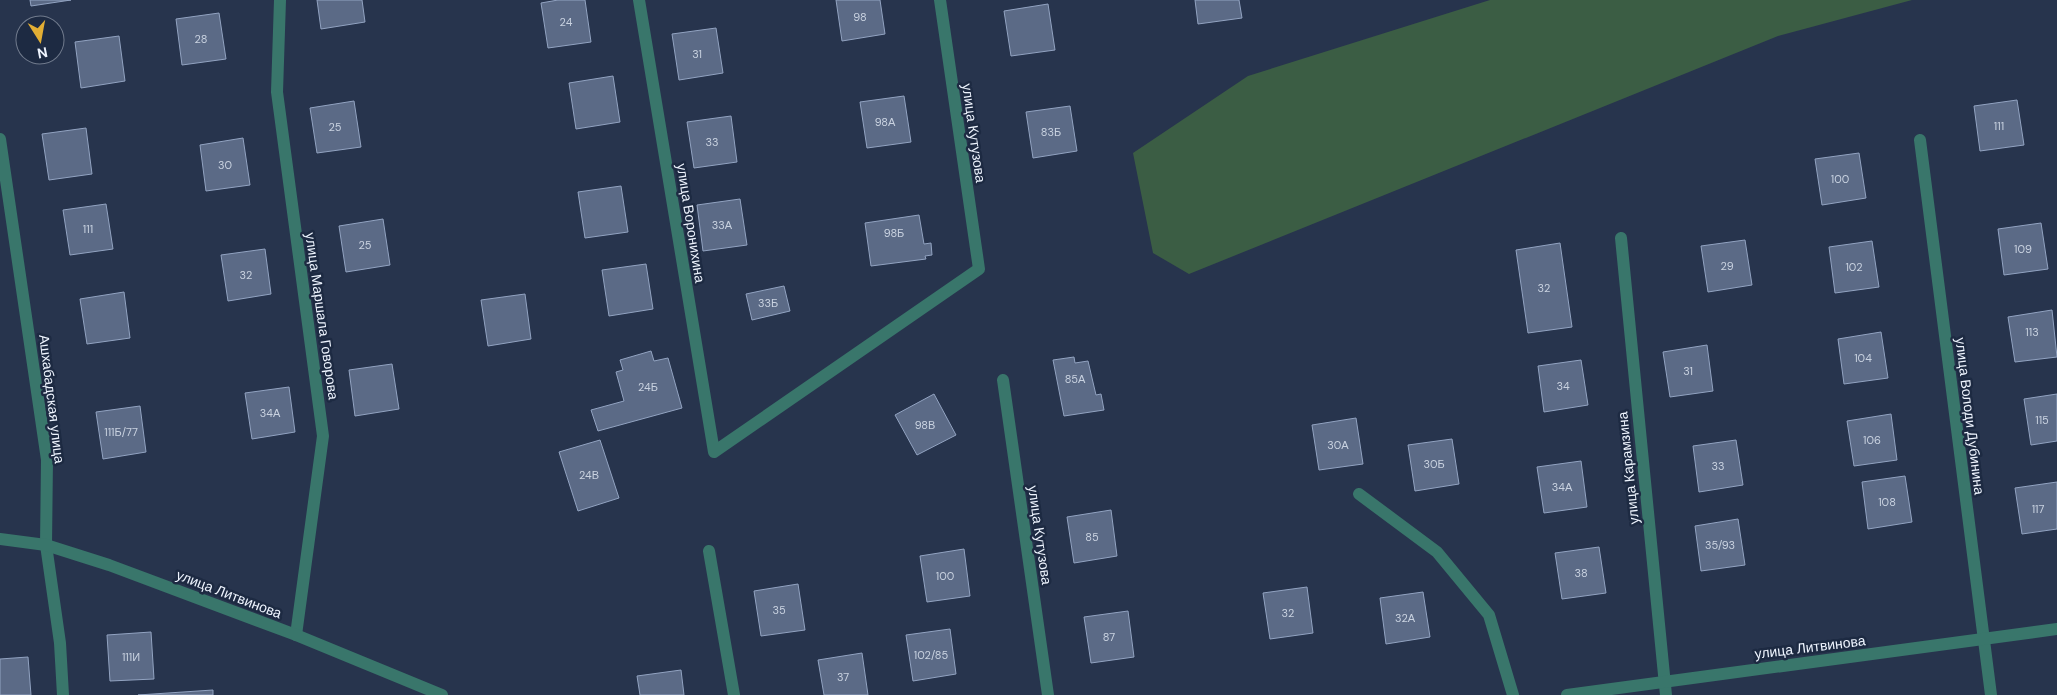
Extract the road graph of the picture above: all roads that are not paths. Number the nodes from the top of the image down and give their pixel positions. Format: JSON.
{"nodes":[{"id":1,"x":280,"y":0,"type":"edge"},
{"id":2,"x":639,"y":0,"type":"edge"},
{"id":3,"x":940,"y":0,"type":"edge"},
{"id":4,"x":0,"y":139,"type":"edge"},
{"id":5,"x":1920,"y":140,"type":"dead end"},
{"id":6,"x":1621,"y":238,"type":"dead end"},
{"id":7,"x":979,"y":270,"type":"joint"},
{"id":8,"x":1003,"y":380,"type":"dead end"},
{"id":9,"x":1359,"y":494,"type":"dead end"},
{"id":10,"x":0,"y":539,"type":"edge"},
{"id":11,"x":46,"y":545,"type":"junction"},
{"id":12,"x":709,"y":551,"type":"dead end"},
{"id":13,"x":2057,"y":629,"type":"edge"},
{"id":14,"x":296,"y":635,"type":"junction"},
{"id":15,"x":1983,"y":640,"type":"junction"},
{"id":16,"x":1664,"y":681,"type":"junction"},
{"id":17,"x":63,"y":695,"type":"edge"},
{"id":18,"x":442,"y":695,"type":"edge"},
{"id":19,"x":734,"y":695,"type":"edge"},
{"id":20,"x":1048,"y":695,"type":"edge"},
{"id":21,"x":1513,"y":695,"type":"edge"},
{"id":22,"x":1567,"y":695,"type":"edge"},
{"id":23,"x":1666,"y":695,"type":"edge"},
{"id":24,"x":1991,"y":695,"type":"edge"}],
"edges":[{"from":1,"to":14,"type":"street","name":"улица Маршала Говорова"},
{"from":2,"to":7,"type":"street","name":"улица Воронихина"},
{"from":3,"to":7,"type":"street","name":"улица Кутузова"},
{"from":4,"to":11,"type":"street","name":"Ашхабадская улица"},
{"from":5,"to":15,"type":"street","name":"улица Володи Дубинина"},
{"from":6,"to":16,"type":"street","name":"улица Карамзина"},
{"from":8,"to":20,"type":"street","name":"улица Кутузова"},
{"from":9,"to":21,"type":"street"},
{"from":10,"to":11,"type":"street","name":"улица Литвинова"},
{"from":11,"to":14,"type":"street","name":"улица Литвинова"},
{"from":11,"to":17,"type":"street","name":"Ашхабадская улица"},
{"from":12,"to":19,"type":"street"},
{"from":13,"to":15,"type":"street","name":"улица Литвинова"},
{"from":14,"to":18,"type":"street","name":"улица Литвинова"},
{"from":15,"to":16,"type":"street","name":"улица Литвинова"},
{"from":15,"to":24,"type":"street","name":"улица Володи Дубинина"},
{"from":16,"to":22,"type":"street","name":"улица Литвинова"},
{"from":16,"to":23,"type":"street","name":"улица Карамзина"}]}
